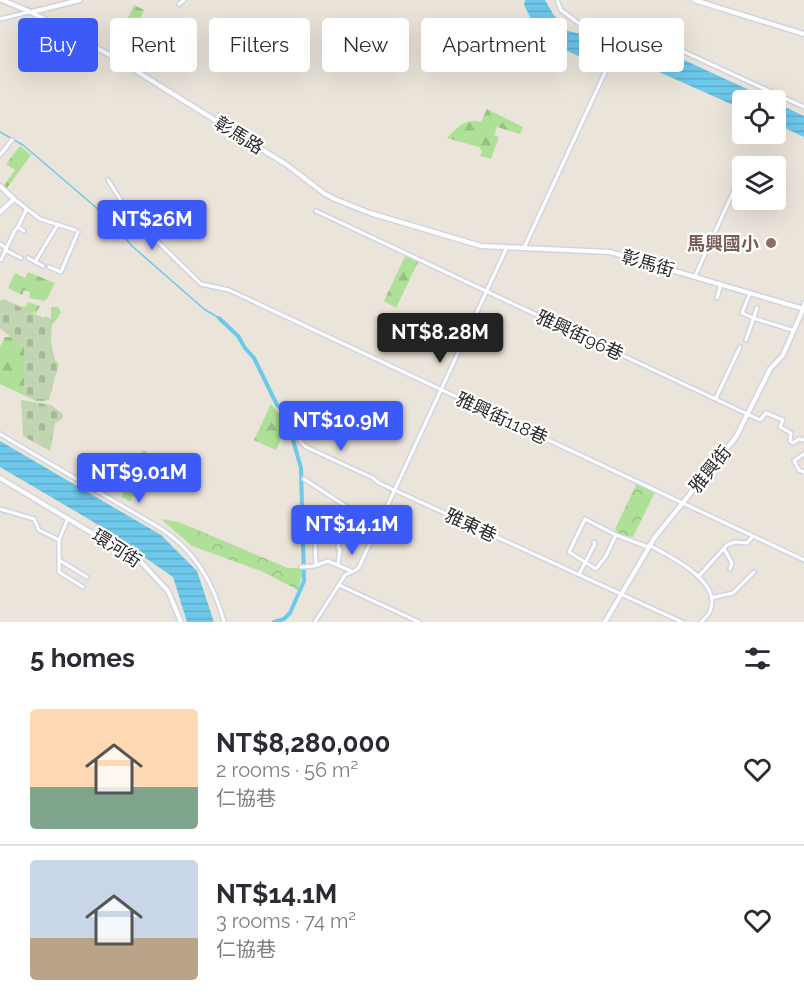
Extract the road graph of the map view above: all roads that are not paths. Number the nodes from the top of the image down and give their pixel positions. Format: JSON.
{"nodes":[{"id":1,"x":2,"y":0,"type":"edge"},
{"id":2,"x":80,"y":0,"type":"edge"},
{"id":3,"x":184,"y":0,"type":"edge"},
{"id":4,"x":557,"y":0,"type":"edge"},
{"id":5,"x":694,"y":0,"type":"edge"},
{"id":6,"x":179,"y":4,"type":"dead end"},
{"id":7,"x":31,"y":12,"type":"junction"},
{"id":8,"x":0,"y":19,"type":"edge"},
{"id":9,"x":804,"y":34,"type":"edge"},
{"id":10,"x":605,"y":72,"type":"edge"},
{"id":11,"x":804,"y":106,"type":"edge"},
{"id":12,"x":12,"y":140,"type":"dead end"},
{"id":13,"x":0,"y":155,"type":"edge"},
{"id":14,"x":108,"y":180,"type":"dead end"},
{"id":15,"x":0,"y":186,"type":"edge"},
{"id":16,"x":732,"y":195,"type":"edge"},
{"id":17,"x":14,"y":199,"type":"junction"},
{"id":18,"x":27,"y":209,"type":"junction"},
{"id":19,"x":316,"y":211,"type":"dead end"},
{"id":20,"x":0,"y":212,"type":"edge"},
{"id":21,"x":58,"y":224,"type":"junction"},
{"id":22,"x":18,"y":227,"type":"junction"},
{"id":23,"x":24,"y":231,"type":"dead end"},
{"id":24,"x":0,"y":244,"type":"edge"},
{"id":25,"x":486,"y":247,"type":"joint"},
{"id":26,"x":507,"y":248,"type":"junction"},
{"id":27,"x":524,"y":248,"type":"junction"},
{"id":28,"x":5,"y":249,"type":"junction"},
{"id":29,"x":21,"y":258,"type":"dead end"},
{"id":30,"x":27,"y":258,"type":"dead end"},
{"id":31,"x":1,"y":260,"type":"edge"},
{"id":32,"x":35,"y":262,"type":"junction"},
{"id":33,"x":43,"y":266,"type":"dead end"},
{"id":34,"x":49,"y":267,"type":"dead end"},
{"id":35,"x":695,"y":276,"type":"junction"},
{"id":36,"x":721,"y":284,"type":"junction"},
{"id":37,"x":487,"y":292,"type":"junction"},
{"id":38,"x":750,"y":293,"type":"junction"},
{"id":39,"x":717,"y":298,"type":"dead end"},
{"id":40,"x":804,"y":303,"type":"edge"},
{"id":41,"x":757,"y":308,"type":"dead end"},
{"id":42,"x":803,"y":309,"type":"edge"},
{"id":43,"x":753,"y":318,"type":"junction"},
{"id":44,"x":792,"y":330,"type":"junction"},
{"id":45,"x":746,"y":340,"type":"dead end"},
{"id":46,"x":740,"y":347,"type":"dead end"},
{"id":47,"x":440,"y":389,"type":"junction"},
{"id":48,"x":716,"y":398,"type":"junction"},
{"id":49,"x":298,"y":408,"type":"dead end"},
{"id":50,"x":747,"y":413,"type":"junction"},
{"id":51,"x":0,"y":434,"type":"edge"},
{"id":52,"x":804,"y":440,"type":"edge"},
{"id":53,"x":804,"y":454,"type":"edge"},
{"id":54,"x":804,"y":472,"type":"edge"},
{"id":55,"x":0,"y":478,"type":"edge"},
{"id":56,"x":304,"y":479,"type":"dead end"},
{"id":57,"x":394,"y":489,"type":"junction"},
{"id":58,"x":682,"y":503,"type":"junction"},
{"id":59,"x":0,"y":509,"type":"edge"},
{"id":60,"x":68,"y":518,"type":"junction"},
{"id":61,"x":343,"y":524,"type":"junction"},
{"id":62,"x":326,"y":527,"type":"dead end"},
{"id":63,"x":374,"y":534,"type":"junction"},
{"id":64,"x":616,"y":535,"type":"junction"},
{"id":65,"x":318,"y":536,"type":"dead end"},
{"id":66,"x":753,"y":536,"type":"junction"},
{"id":67,"x":59,"y":540,"type":"junction"},
{"id":68,"x":594,"y":542,"type":"dead end"},
{"id":69,"x":649,"y":546,"type":"junction"},
{"id":70,"x":724,"y":549,"type":"junction"},
{"id":71,"x":58,"y":560,"type":"junction"},
{"id":72,"x":804,"y":560,"type":"edge"},
{"id":73,"x":585,"y":563,"type":"junction"},
{"id":74,"x":338,"y":564,"type":"junction"},
{"id":75,"x":316,"y":565,"type":"junction"},
{"id":76,"x":301,"y":567,"type":"dead end"},
{"id":77,"x":730,"y":569,"type":"dead end"},
{"id":78,"x":352,"y":572,"type":"junction"},
{"id":79,"x":754,"y":573,"type":"dead end"},
{"id":80,"x":579,"y":574,"type":"junction"},
{"id":81,"x":87,"y":577,"type":"dead end"},
{"id":82,"x":698,"y":577,"type":"junction"},
{"id":83,"x":339,"y":585,"type":"junction"},
{"id":84,"x":83,"y":587,"type":"dead end"},
{"id":85,"x":622,"y":594,"type":"junction"},
{"id":86,"x":711,"y":598,"type":"junction"},
{"id":87,"x":181,"y":622,"type":"edge"},
{"id":88,"x":224,"y":622,"type":"edge"},
{"id":89,"x":315,"y":622,"type":"edge"},
{"id":90,"x":418,"y":622,"type":"edge"},
{"id":91,"x":605,"y":622,"type":"edge"},
{"id":92,"x":682,"y":622,"type":"edge"},
{"id":93,"x":701,"y":622,"type":"edge"}],
"edges":[{"from":1,"to":7,"type":"street","name":"彰馬路"},
{"from":2,"to":7,"type":"street"},
{"from":3,"to":6,"type":"street"},
{"from":4,"to":11,"type":"street"},
{"from":5,"to":9,"type":"street"},
{"from":7,"to":8,"type":"street"},
{"from":7,"to":25,"type":"street","name":"彰馬路"},
{"from":10,"to":27,"type":"street"},
{"from":12,"to":13,"type":"street"},
{"from":14,"to":47,"type":"street","name":"雅興街118巷"},
{"from":15,"to":17,"type":"street"},
{"from":16,"to":35,"type":"street"},
{"from":17,"to":18,"type":"street"},
{"from":17,"to":20,"type":"street"},
{"from":18,"to":21,"type":"street"},
{"from":18,"to":22,"type":"street"},
{"from":19,"to":37,"type":"street","name":"雅興街96巷"},
{"from":21,"to":32,"type":"street"},
{"from":21,"to":34,"type":"street"},
{"from":22,"to":23,"type":"street"},
{"from":22,"to":28,"type":"street"},
{"from":24,"to":28,"type":"street"},
{"from":25,"to":26,"type":"street","name":"彰馬街"},
{"from":26,"to":27,"type":"street","name":"彰馬街"},
{"from":26,"to":37,"type":"street"},
{"from":27,"to":35,"type":"street","name":"彰馬街"},
{"from":28,"to":29,"type":"street"},
{"from":28,"to":31,"type":"street"},
{"from":30,"to":32,"type":"street"},
{"from":32,"to":33,"type":"street"},
{"from":35,"to":36,"type":"street","name":"彰馬街"},
{"from":36,"to":38,"type":"street","name":"彰馬街"},
{"from":36,"to":39,"type":"street"},
{"from":37,"to":47,"type":"street"},
{"from":37,"to":48,"type":"street","name":"雅興街96巷"},
{"from":38,"to":42,"type":"street","name":"彰馬街"},
{"from":38,"to":43,"type":"street"},
{"from":40,"to":42,"type":"street"},
{"from":41,"to":43,"type":"street"},
{"from":42,"to":44,"type":"street","name":"雅興街"},
{"from":43,"to":44,"type":"street"},
{"from":43,"to":45,"type":"street"},
{"from":44,"to":50,"type":"street","name":"雅興街"},
{"from":46,"to":48,"type":"street"},
{"from":47,"to":57,"type":"street"},
{"from":47,"to":58,"type":"street","name":"雅興街118巷"},
{"from":48,"to":50,"type":"street","name":"雅興街96巷"},
{"from":49,"to":57,"type":"street","name":"雅東巷"},
{"from":50,"to":52,"type":"street"},
{"from":50,"to":58,"type":"street","name":"雅興街"},
{"from":51,"to":88,"type":"street"},
{"from":53,"to":54,"type":"street"},
{"from":55,"to":60,"type":"street","name":"環河街"},
{"from":56,"to":61,"type":"street"},
{"from":57,"to":63,"type":"street"},
{"from":57,"to":80,"type":"street","name":"雅東巷"},
{"from":58,"to":66,"type":"street","name":"雅興街118巷"},
{"from":58,"to":69,"type":"street","name":"雅興街"},
{"from":59,"to":67,"type":"street"},
{"from":60,"to":67,"type":"street"},
{"from":60,"to":87,"type":"street","name":"環河街"},
{"from":61,"to":62,"type":"street"},
{"from":61,"to":63,"type":"street"},
{"from":61,"to":74,"type":"street"},
{"from":63,"to":78,"type":"street"},
{"from":64,"to":69,"type":"street"},
{"from":64,"to":73,"type":"street"},
{"from":64,"to":73,"type":"street"},
{"from":65,"to":75,"type":"street"},
{"from":66,"to":70,"type":"street"},
{"from":66,"to":72,"type":"street","name":"雅興街118巷"},
{"from":67,"to":71,"type":"street"},
{"from":68,"to":73,"type":"street"},
{"from":69,"to":82,"type":"street"},
{"from":69,"to":85,"type":"street","name":"雅興街"},
{"from":70,"to":77,"type":"street"},
{"from":70,"to":82,"type":"street"},
{"from":71,"to":81,"type":"street"},
{"from":71,"to":84,"type":"street"},
{"from":73,"to":80,"type":"street"},
{"from":74,"to":75,"type":"street"},
{"from":74,"to":78,"type":"street"},
{"from":75,"to":76,"type":"street"},
{"from":78,"to":83,"type":"street"},
{"from":79,"to":86,"type":"street"},
{"from":80,"to":85,"type":"street","name":"雅東巷"},
{"from":82,"to":86,"type":"street"},
{"from":83,"to":89,"type":"street"},
{"from":83,"to":90,"type":"street"},
{"from":85,"to":91,"type":"street","name":"雅興街"},
{"from":85,"to":92,"type":"street","name":"雅東巷"},
{"from":86,"to":93,"type":"street"}]}
